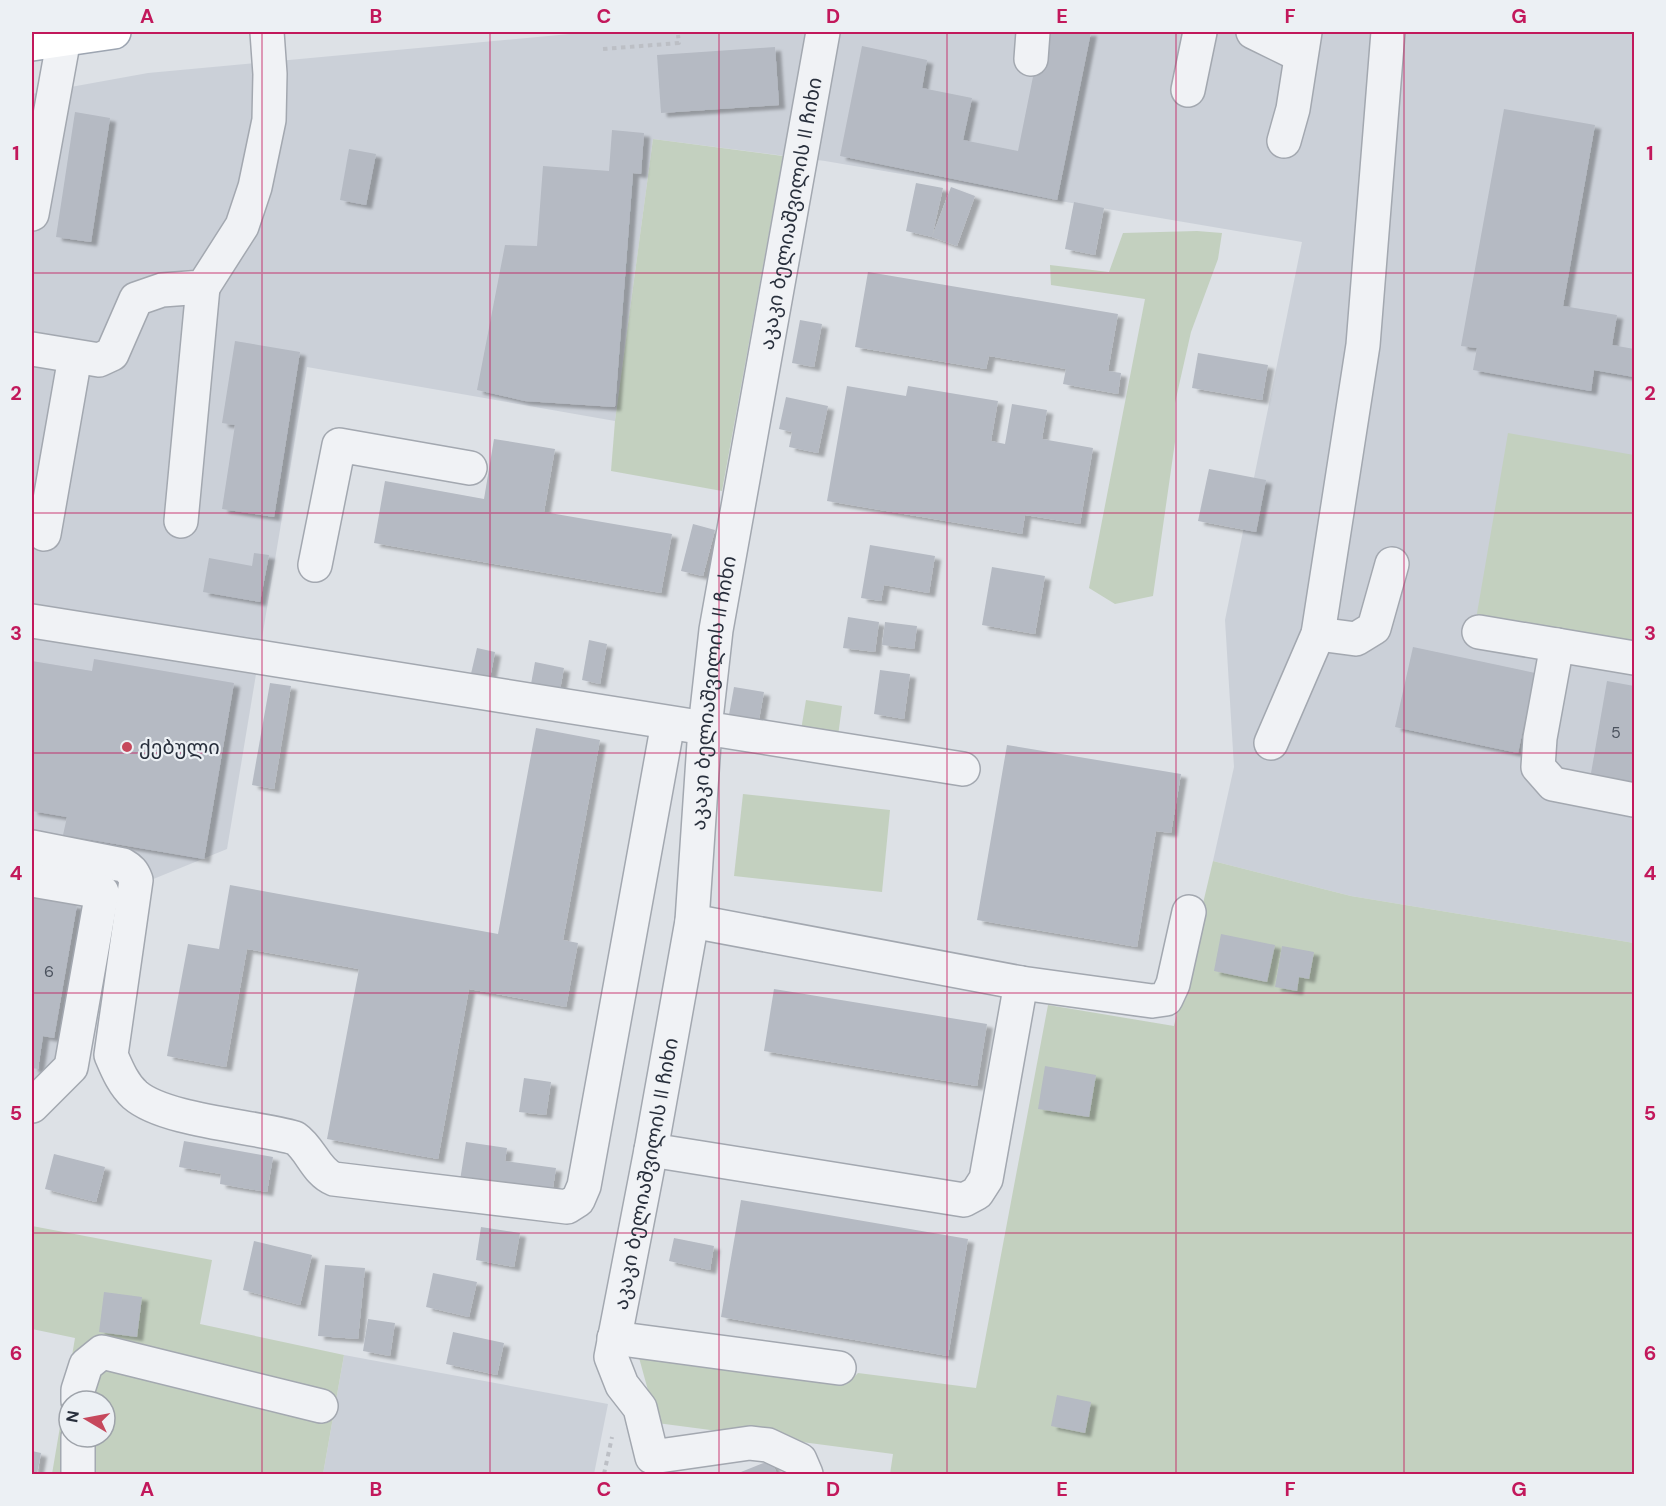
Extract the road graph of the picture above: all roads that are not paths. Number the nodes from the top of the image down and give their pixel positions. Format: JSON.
{"nodes":[{"id":1,"x":114,"y":32,"type":"edge"},
{"id":2,"x":267,"y":32,"type":"edge"},
{"id":3,"x":823,"y":32,"type":"edge"},
{"id":4,"x":1200,"y":32,"type":"edge"},
{"id":5,"x":1253,"y":32,"type":"edge"},
{"id":6,"x":1388,"y":32,"type":"edge"},
{"id":7,"x":64,"y":38,"type":"junction"},
{"id":8,"x":1303,"y":43,"type":"edge"},
{"id":9,"x":32,"y":44,"type":"edge"},
{"id":10,"x":1188,"y":90,"type":"dead end"},
{"id":11,"x":1284,"y":141,"type":"dead end"},
{"id":12,"x":32,"y":214,"type":"edge"},
{"id":13,"x":203,"y":287,"type":"junction"},
{"id":14,"x":32,"y":350,"type":"edge"},
{"id":15,"x":75,"y":357,"type":"junction"},
{"id":16,"x":470,"y":468,"type":"dead end"},
{"id":17,"x":181,"y":521,"type":"dead end"},
{"id":18,"x":44,"y":534,"type":"dead end"},
{"id":19,"x":1392,"y":564,"type":"dead end"},
{"id":20,"x":315,"y":565,"type":"dead end"},
{"id":21,"x":32,"y":621,"type":"edge"},
{"id":22,"x":1479,"y":632,"type":"dead end"},
{"id":23,"x":1318,"y":634,"type":"junction"},
{"id":24,"x":1557,"y":645,"type":"junction"},
{"id":25,"x":1635,"y":658,"type":"edge"},
{"id":26,"x":668,"y":723,"type":"junction"},
{"id":27,"x":705,"y":728,"type":"junction"},
{"id":28,"x":1271,"y":743,"type":"dead end"},
{"id":29,"x":963,"y":769,"type":"dead end"},
{"id":30,"x":1635,"y":800,"type":"edge"},
{"id":31,"x":32,"y":847,"type":"edge"},
{"id":32,"x":32,"y":880,"type":"edge"},
{"id":33,"x":1189,"y":912,"type":"dead end"},
{"id":34,"x":692,"y":921,"type":"junction"},
{"id":35,"x":1021,"y":984,"type":"junction"},
{"id":36,"x":32,"y":1106,"type":"edge"},
{"id":37,"x":651,"y":1150,"type":"junction"},
{"id":38,"x":613,"y":1347,"type":"junction"},
{"id":39,"x":839,"y":1368,"type":"dead end"},
{"id":40,"x":78,"y":1389,"type":"edge"},
{"id":41,"x":321,"y":1406,"type":"dead end"},
{"id":42,"x":78,"y":1449,"type":"edge"},
{"id":43,"x":651,"y":1466,"type":"edge"},
{"id":44,"x":78,"y":1474,"type":"edge"},
{"id":45,"x":806,"y":1474,"type":"edge"}],
"edges":[{"from":1,"to":7,"type":"main road"},
{"from":2,"to":13,"type":"street"},
{"from":3,"to":27,"type":"street","name":"აკაკი ბელიაშვილის II ჩიხი"},
{"from":4,"to":10,"type":"street"},
{"from":5,"to":8,"type":"street"},
{"from":6,"to":23,"type":"street"},
{"from":7,"to":9,"type":"main road"},
{"from":7,"to":12,"type":"street"},
{"from":8,"to":11,"type":"street"},
{"from":13,"to":15,"type":"street"},
{"from":13,"to":17,"type":"street"},
{"from":14,"to":15,"type":"street"},
{"from":15,"to":18,"type":"street"},
{"from":16,"to":20,"type":"street"},
{"from":19,"to":23,"type":"street"},
{"from":21,"to":26,"type":"street"},
{"from":22,"to":24,"type":"street"},
{"from":23,"to":28,"type":"street"},
{"from":24,"to":25,"type":"street"},
{"from":24,"to":30,"type":"street"},
{"from":26,"to":27,"type":"street"},
{"from":26,"to":31,"type":"street"},
{"from":27,"to":29,"type":"street"},
{"from":27,"to":34,"type":"street","name":"აკაკი ბელიაშვილის II ჩიხი"},
{"from":32,"to":36,"type":"street"},
{"from":33,"to":35,"type":"street"},
{"from":34,"to":35,"type":"street"},
{"from":34,"to":37,"type":"street","name":"აკაკი ბელიაშვილის II ჩიხი"},
{"from":35,"to":37,"type":"street"},
{"from":37,"to":38,"type":"street","name":"აკაკი ბელიაშვილის II ჩიხი"},
{"from":38,"to":39,"type":"street"},
{"from":38,"to":43,"type":"street"},
{"from":40,"to":41,"type":"street"},
{"from":42,"to":44,"type":"street"},
{"from":43,"to":45,"type":"street"}]}
